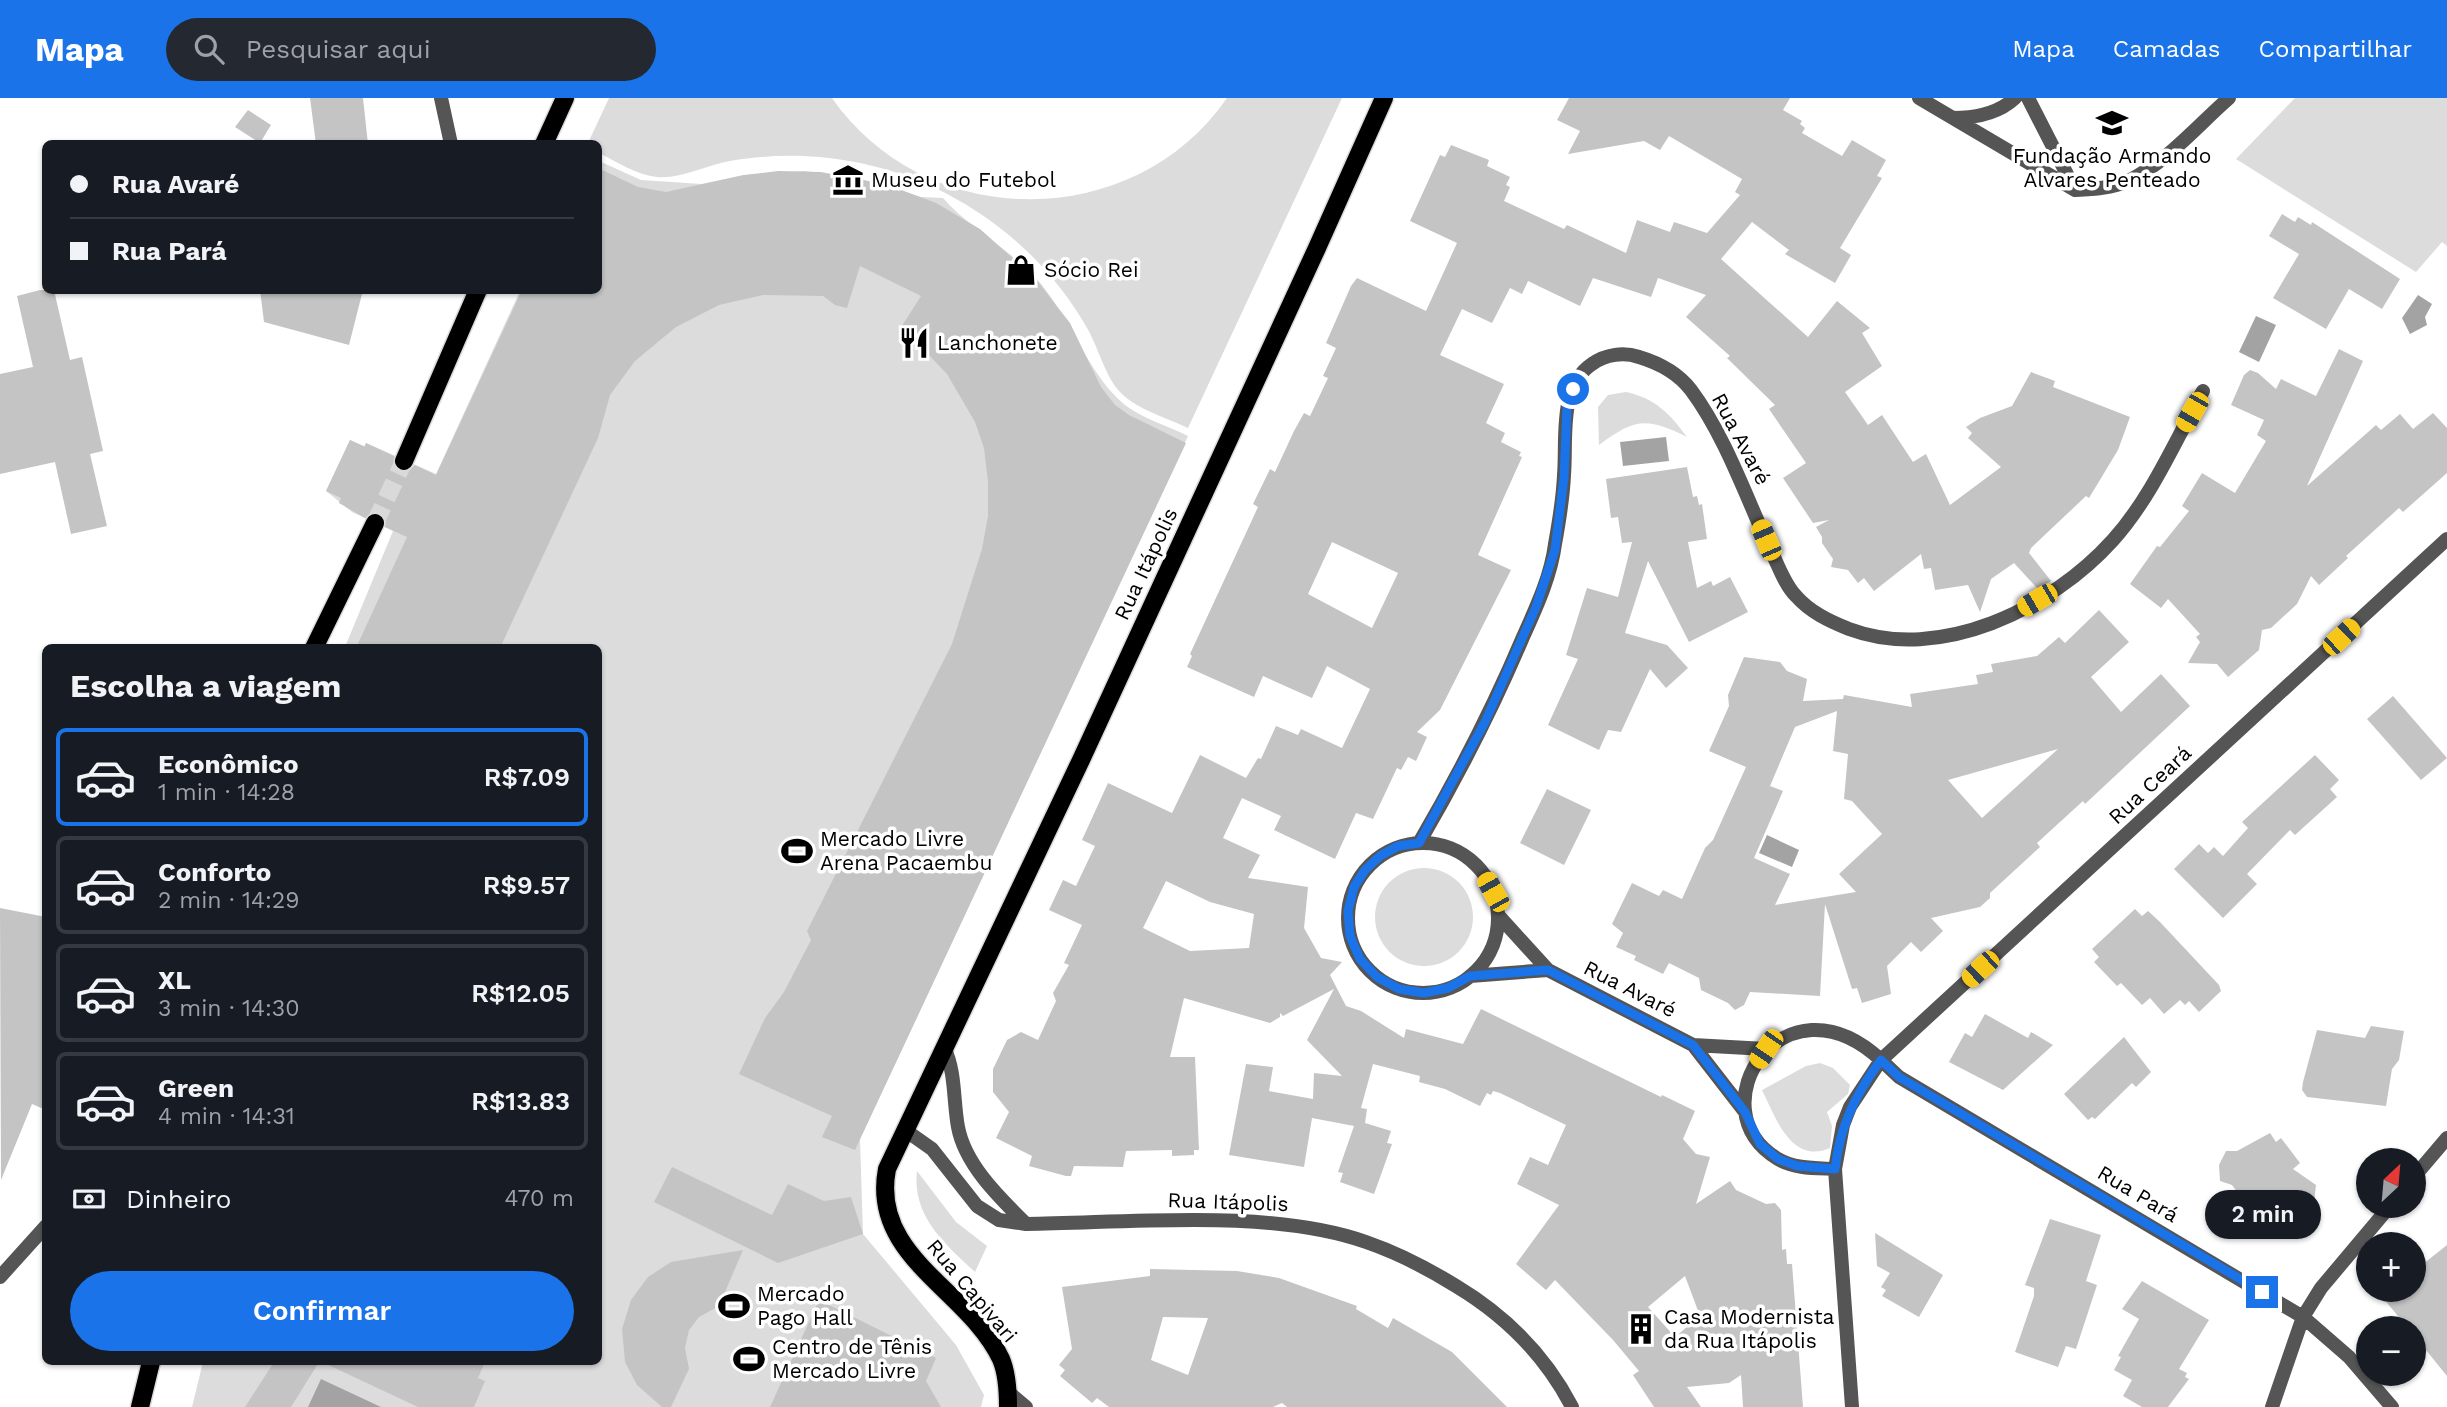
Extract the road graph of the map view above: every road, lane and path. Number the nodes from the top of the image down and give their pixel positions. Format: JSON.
{"nodes":[{"id":1,"x":441,"y":98,"type":"edge"},
{"id":2,"x":565,"y":98,"type":"edge"},
{"id":3,"x":1384,"y":98,"type":"edge"},
{"id":4,"x":1919,"y":98,"type":"edge"},
{"id":5,"x":2015,"y":98,"type":"edge"},
{"id":6,"x":2028,"y":98,"type":"edge"},
{"id":7,"x":2229,"y":98,"type":"edge"},
{"id":8,"x":1952,"y":118,"type":"junction"},
{"id":9,"x":450,"y":140,"type":"edge"},
{"id":10,"x":546,"y":140,"type":"edge"},
{"id":11,"x":2075,"y":190,"type":"junction"},
{"id":12,"x":476,"y":294,"type":"edge"},
{"id":13,"x":2203,"y":391,"type":"dead end"},
{"id":14,"x":404,"y":461,"type":"tunnel mouth"},
{"id":15,"x":375,"y":523,"type":"tunnel mouth"},
{"id":16,"x":2447,"y":540,"type":"edge"},
{"id":17,"x":316,"y":644,"type":"edge"},
{"id":18,"x":1419,"y":843,"type":"junction"},
{"id":19,"x":1498,"y":915,"type":"junction"},
{"id":20,"x":1548,"y":970,"type":"junction"},
{"id":21,"x":1470,"y":976,"type":"junction"},
{"id":22,"x":1693,"y":1045,"type":"junction"},
{"id":23,"x":944,"y":1047,"type":"junction"},
{"id":24,"x":1766,"y":1049,"type":"junction"},
{"id":25,"x":1881,"y":1060,"type":"junction"},
{"id":26,"x":1745,"y":1112,"type":"junction"},
{"id":27,"x":905,"y":1130,"type":"junction"},
{"id":28,"x":2447,"y":1138,"type":"edge"},
{"id":29,"x":2426,"y":1163,"type":"edge"},
{"id":30,"x":1835,"y":1169,"type":"junction"},
{"id":31,"x":2380,"y":1218,"type":"edge"},
{"id":32,"x":1026,"y":1224,"type":"junction"},
{"id":33,"x":42,"y":1230,"type":"edge"},
{"id":34,"x":0,"y":1277,"type":"edge"},
{"id":35,"x":2303,"y":1317,"type":"junction"},
{"id":36,"x":151,"y":1365,"type":"edge"},
{"id":37,"x":1008,"y":1399,"type":"edge"},
{"id":38,"x":141,"y":1407,"type":"edge"},
{"id":39,"x":1026,"y":1407,"type":"edge"},
{"id":40,"x":1572,"y":1407,"type":"edge"},
{"id":41,"x":1852,"y":1407,"type":"edge"},
{"id":42,"x":2272,"y":1407,"type":"edge"},
{"id":43,"x":2392,"y":1407,"type":"edge"}],
"edges":[{"from":1,"to":9,"type":"street"},
{"from":2,"to":10,"type":"main road"},
{"from":3,"to":23,"type":"main road","name":"Rua Itápolis"},
{"from":4,"to":8,"type":"street"},
{"from":5,"to":8,"type":"street"},
{"from":6,"to":11,"type":"street"},
{"from":7,"to":11,"type":"street"},
{"from":8,"to":11,"type":"street"},
{"from":12,"to":14,"type":"main road"},
{"from":13,"to":18,"type":"street","name":"Rua Avaré"},
{"from":15,"to":17,"type":"main road"},
{"from":16,"to":25,"type":"street","name":"Rua Ceará"},
{"from":18,"to":19,"type":"street"},
{"from":18,"to":21,"type":"street"},
{"from":19,"to":20,"type":"street","name":"Rua Avaré"},
{"from":19,"to":21,"type":"street"},
{"from":20,"to":21,"type":"street"},
{"from":20,"to":22,"type":"street","name":"Rua Avaré"},
{"from":22,"to":24,"type":"street","name":"Rua Avaré"},
{"from":22,"to":26,"type":"street","name":"Rua Avaré"},
{"from":23,"to":27,"type":"main road","name":"Rua Itápolis"},
{"from":23,"to":32,"type":"street"},
{"from":24,"to":25,"type":"street","name":"Rua Pará"},
{"from":24,"to":26,"type":"street"},
{"from":25,"to":30,"type":"street","name":"Rua Ceará"},
{"from":25,"to":35,"type":"street","name":"Rua Pará"},
{"from":26,"to":30,"type":"street","name":"Rua Avaré"},
{"from":27,"to":32,"type":"street","name":"Rua Itápolis"},
{"from":27,"to":37,"type":"main road","name":"Rua Capivari"},
{"from":28,"to":29,"type":"street"},
{"from":30,"to":41,"type":"street"},
{"from":31,"to":35,"type":"street"},
{"from":32,"to":40,"type":"street","name":"Rua Itápolis"},
{"from":33,"to":34,"type":"street"},
{"from":35,"to":42,"type":"street"},
{"from":35,"to":43,"type":"street","name":"Rua Pará"},
{"from":36,"to":38,"type":"main road"},
{"from":37,"to":39,"type":"street"}]}
